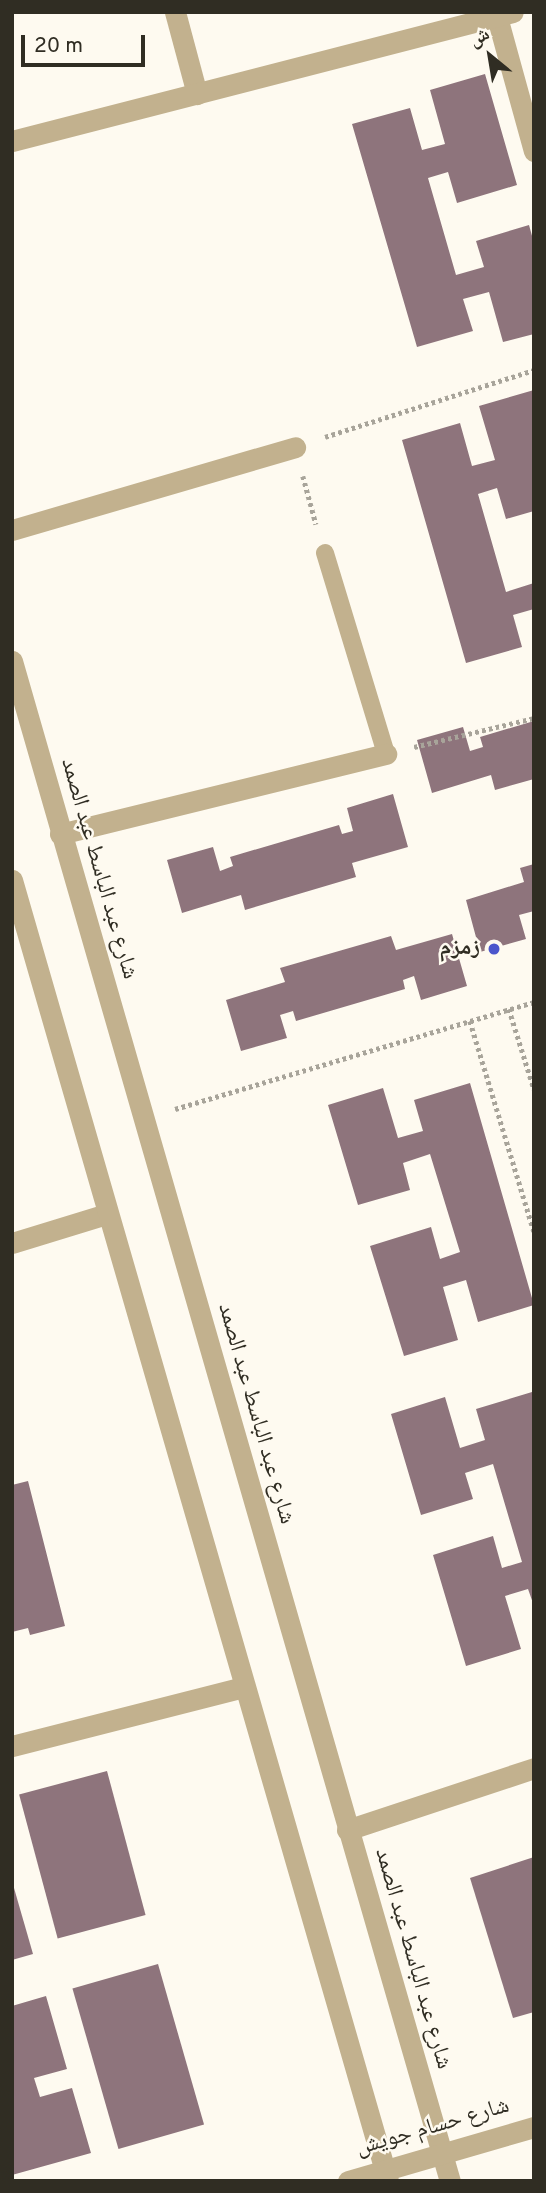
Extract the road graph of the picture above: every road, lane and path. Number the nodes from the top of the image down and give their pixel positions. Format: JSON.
{"nodes":[{"id":1,"x":175,"y":12,"type":"edge"},
{"id":2,"x":505,"y":14,"type":"edge"},
{"id":3,"x":197,"y":94,"type":"junction"},
{"id":4,"x":12,"y":141,"type":"edge"},
{"id":5,"x":534,"y":151,"type":"edge"},
{"id":6,"x":534,"y":370,"type":"edge"},
{"id":7,"x":295,"y":447,"type":"junction"},
{"id":8,"x":12,"y":530,"type":"edge"},
{"id":9,"x":325,"y":553,"type":"joint"},
{"id":10,"x":12,"y":661,"type":"edge"},
{"id":11,"x":534,"y":718,"type":"edge"},
{"id":12,"x":386,"y":754,"type":"junction"},
{"id":13,"x":60,"y":834,"type":"junction"},
{"id":14,"x":12,"y":880,"type":"edge"},
{"id":15,"x":534,"y":1002,"type":"edge"},
{"id":16,"x":509,"y":1009,"type":"junction"},
{"id":17,"x":470,"y":1021,"type":"junction"},
{"id":18,"x":534,"y":1088,"type":"edge"},
{"id":19,"x":144,"y":1119,"type":"junction"},
{"id":20,"x":106,"y":1214,"type":"junction"},
{"id":21,"x":534,"y":1231,"type":"edge"},
{"id":22,"x":12,"y":1243,"type":"edge"},
{"id":23,"x":244,"y":1687,"type":"junction"},
{"id":24,"x":12,"y":1746,"type":"edge"},
{"id":25,"x":534,"y":1768,"type":"edge"},
{"id":26,"x":347,"y":1830,"type":"junction"},
{"id":27,"x":534,"y":2126,"type":"edge"},
{"id":28,"x":441,"y":2153,"type":"junction"},
{"id":29,"x":387,"y":2175,"type":"edge"},
{"id":30,"x":348,"y":2181,"type":"edge"},
{"id":31,"x":450,"y":2181,"type":"edge"}],
"edges":[{"from":1,"to":3,"type":"street"},
{"from":2,"to":3,"type":"street"},
{"from":2,"to":5,"type":"street"},
{"from":3,"to":4,"type":"street"},
{"from":6,"to":7,"type":"path"},
{"from":7,"to":8,"type":"street"},
{"from":7,"to":9,"type":"path"},
{"from":9,"to":12,"type":"lane"},
{"from":10,"to":13,"type":"street","name":"شارع عبد الباسط عبد الصمد"},
{"from":11,"to":12,"type":"path"},
{"from":12,"to":13,"type":"street"},
{"from":13,"to":19,"type":"street","name":"شارع عبد الباسط عبد الصمد"},
{"from":14,"to":20,"type":"street"},
{"from":15,"to":16,"type":"path"},
{"from":16,"to":17,"type":"path"},
{"from":16,"to":18,"type":"path"},
{"from":17,"to":19,"type":"path"},
{"from":17,"to":21,"type":"path"},
{"from":19,"to":26,"type":"street","name":"شارع عبد الباسط عبد الصمد"},
{"from":20,"to":22,"type":"street"},
{"from":20,"to":23,"type":"street"},
{"from":23,"to":24,"type":"street"},
{"from":23,"to":29,"type":"street"},
{"from":25,"to":26,"type":"street"},
{"from":26,"to":28,"type":"street","name":"شارع عبد الباسط عبد الصمد"},
{"from":27,"to":28,"type":"street","name":"شارع حسام جويش"},
{"from":28,"to":29,"type":"street","name":"شارع حسام جويش"},
{"from":28,"to":31,"type":"street","name":"شارع عبد الباسط عبد الصمد"},
{"from":29,"to":30,"type":"street","name":"شارع حسام جويش"}]}
